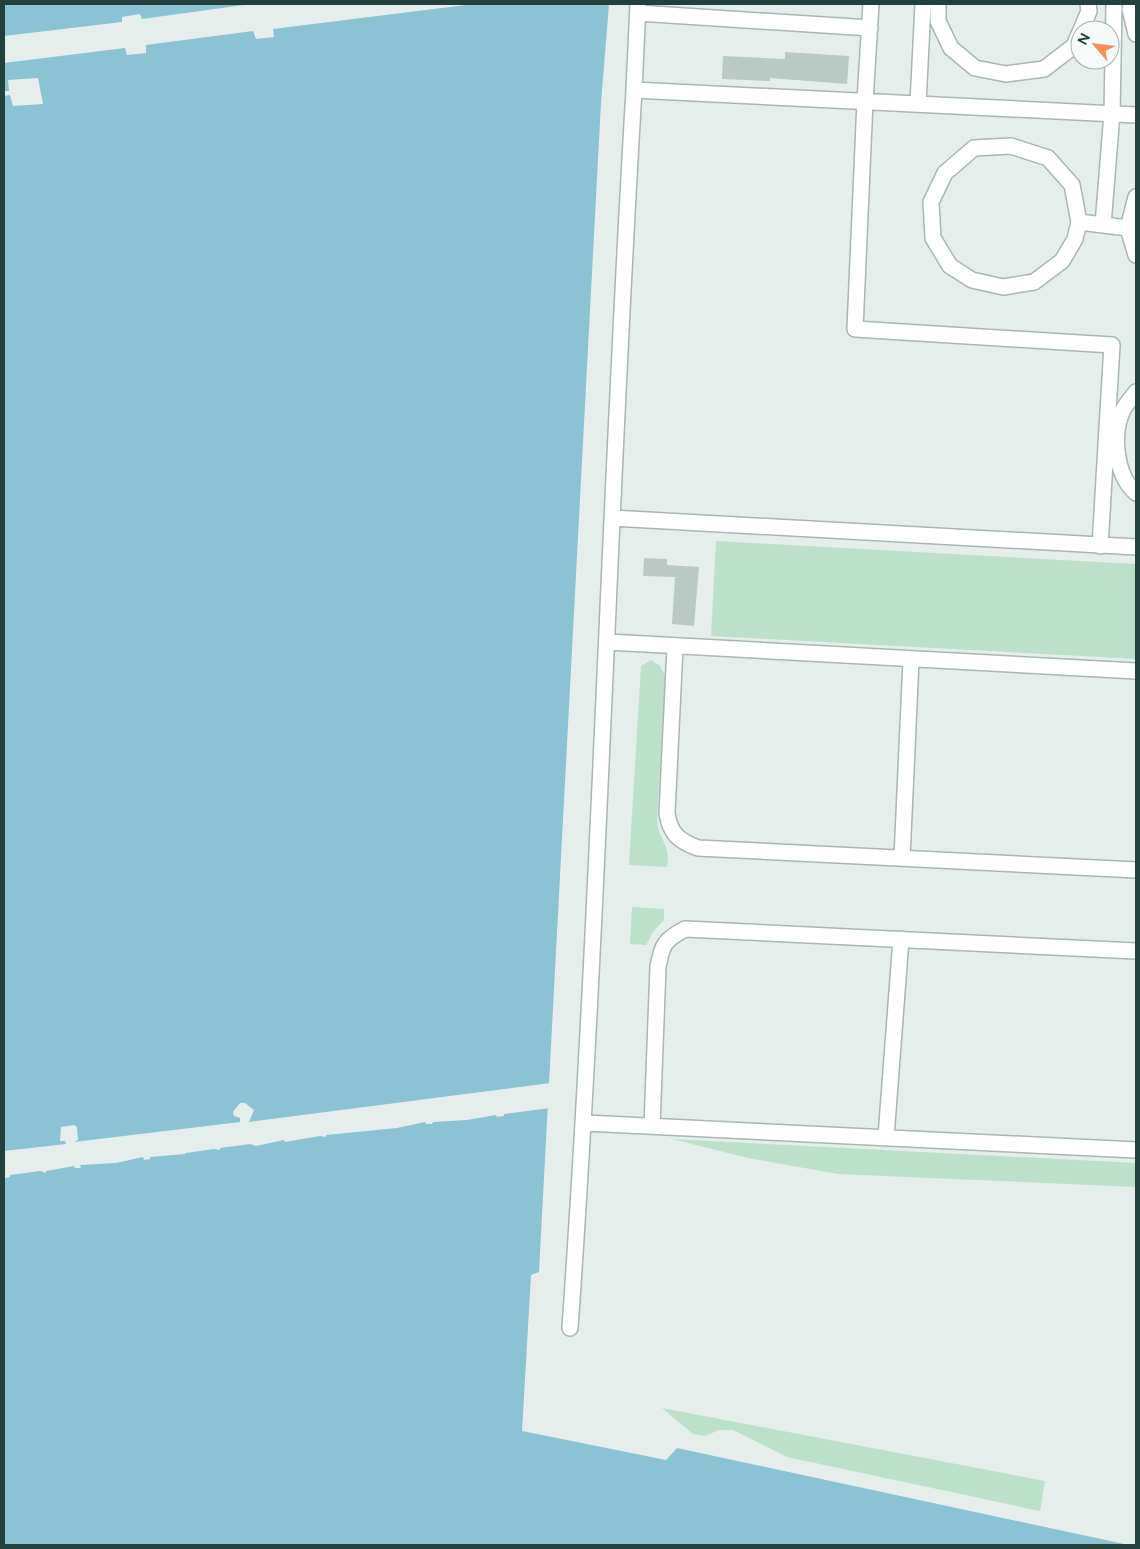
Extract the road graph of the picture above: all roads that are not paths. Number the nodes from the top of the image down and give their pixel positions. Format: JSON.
{"nodes":[{"id":1,"x":872,"y":4,"type":"edge"},
{"id":2,"x":923,"y":4,"type":"edge"},
{"id":3,"x":938,"y":4,"type":"edge"},
{"id":4,"x":1088,"y":4,"type":"edge"},
{"id":5,"x":1114,"y":4,"type":"edge"},
{"id":6,"x":1131,"y":4,"type":"edge"},
{"id":7,"x":638,"y":9,"type":"edge"},
{"id":8,"x":1085,"y":20,"type":"edge"},
{"id":9,"x":870,"y":28,"type":"junction"},
{"id":10,"x":1136,"y":34,"type":"edge"},
{"id":11,"x":1070,"y":49,"type":"edge"},
{"id":12,"x":634,"y":90,"type":"junction"},
{"id":13,"x":865,"y":101,"type":"junction"},
{"id":14,"x":918,"y":104,"type":"junction"},
{"id":15,"x":1112,"y":113,"type":"junction"},
{"id":16,"x":1136,"y":115,"type":"edge"},
{"id":17,"x":1136,"y":197,"type":"edge"},
{"id":18,"x":1079,"y":222,"type":"junction"},
{"id":19,"x":1103,"y":225,"type":"junction"},
{"id":20,"x":1128,"y":228,"type":"junction"},
{"id":21,"x":1136,"y":255,"type":"edge"},
{"id":22,"x":1136,"y":392,"type":"edge"},
{"id":23,"x":1136,"y":493,"type":"edge"},
{"id":24,"x":612,"y":518,"type":"junction"},
{"id":25,"x":1100,"y":546,"type":"junction"},
{"id":26,"x":1136,"y":547,"type":"edge"},
{"id":27,"x":608,"y":642,"type":"junction"},
{"id":28,"x":675,"y":647,"type":"junction"},
{"id":29,"x":911,"y":660,"type":"junction"},
{"id":30,"x":1136,"y":671,"type":"edge"},
{"id":31,"x":902,"y":858,"type":"junction"},
{"id":32,"x":1136,"y":870,"type":"edge"},
{"id":33,"x":901,"y":939,"type":"junction"},
{"id":34,"x":1136,"y":950,"type":"edge"},
{"id":35,"x":585,"y":1123,"type":"junction"},
{"id":36,"x":652,"y":1126,"type":"junction"},
{"id":37,"x":886,"y":1137,"type":"junction"},
{"id":38,"x":1136,"y":1150,"type":"edge"},
{"id":39,"x":570,"y":1328,"type":"dead end"}],
"edges":[{"from":1,"to":9,"type":"lane"},
{"from":2,"to":14,"type":"lane"},
{"from":3,"to":11,"type":"lane"},
{"from":4,"to":8,"type":"lane"},
{"from":5,"to":15,"type":"lane"},
{"from":6,"to":10,"type":"lane"},
{"from":7,"to":9,"type":"lane"},
{"from":7,"to":12,"type":"lane"},
{"from":9,"to":13,"type":"lane"},
{"from":12,"to":13,"type":"lane"},
{"from":12,"to":24,"type":"lane"},
{"from":13,"to":14,"type":"lane"},
{"from":13,"to":25,"type":"lane"},
{"from":14,"to":15,"type":"lane"},
{"from":15,"to":16,"type":"lane"},
{"from":15,"to":19,"type":"lane"},
{"from":17,"to":20,"type":"lane"},
{"from":18,"to":18,"type":"lane"},
{"from":18,"to":19,"type":"lane"},
{"from":19,"to":20,"type":"lane"},
{"from":20,"to":21,"type":"lane"},
{"from":22,"to":23,"type":"lane"},
{"from":24,"to":25,"type":"lane"},
{"from":24,"to":27,"type":"lane"},
{"from":25,"to":26,"type":"lane"},
{"from":27,"to":28,"type":"lane"},
{"from":27,"to":35,"type":"lane"},
{"from":28,"to":29,"type":"lane"},
{"from":28,"to":31,"type":"lane"},
{"from":29,"to":30,"type":"lane"},
{"from":29,"to":31,"type":"lane"},
{"from":31,"to":32,"type":"lane"},
{"from":33,"to":34,"type":"lane"},
{"from":33,"to":36,"type":"lane"},
{"from":33,"to":37,"type":"lane"},
{"from":35,"to":36,"type":"lane"},
{"from":35,"to":39,"type":"lane"},
{"from":36,"to":37,"type":"lane"},
{"from":37,"to":38,"type":"lane"}]}
